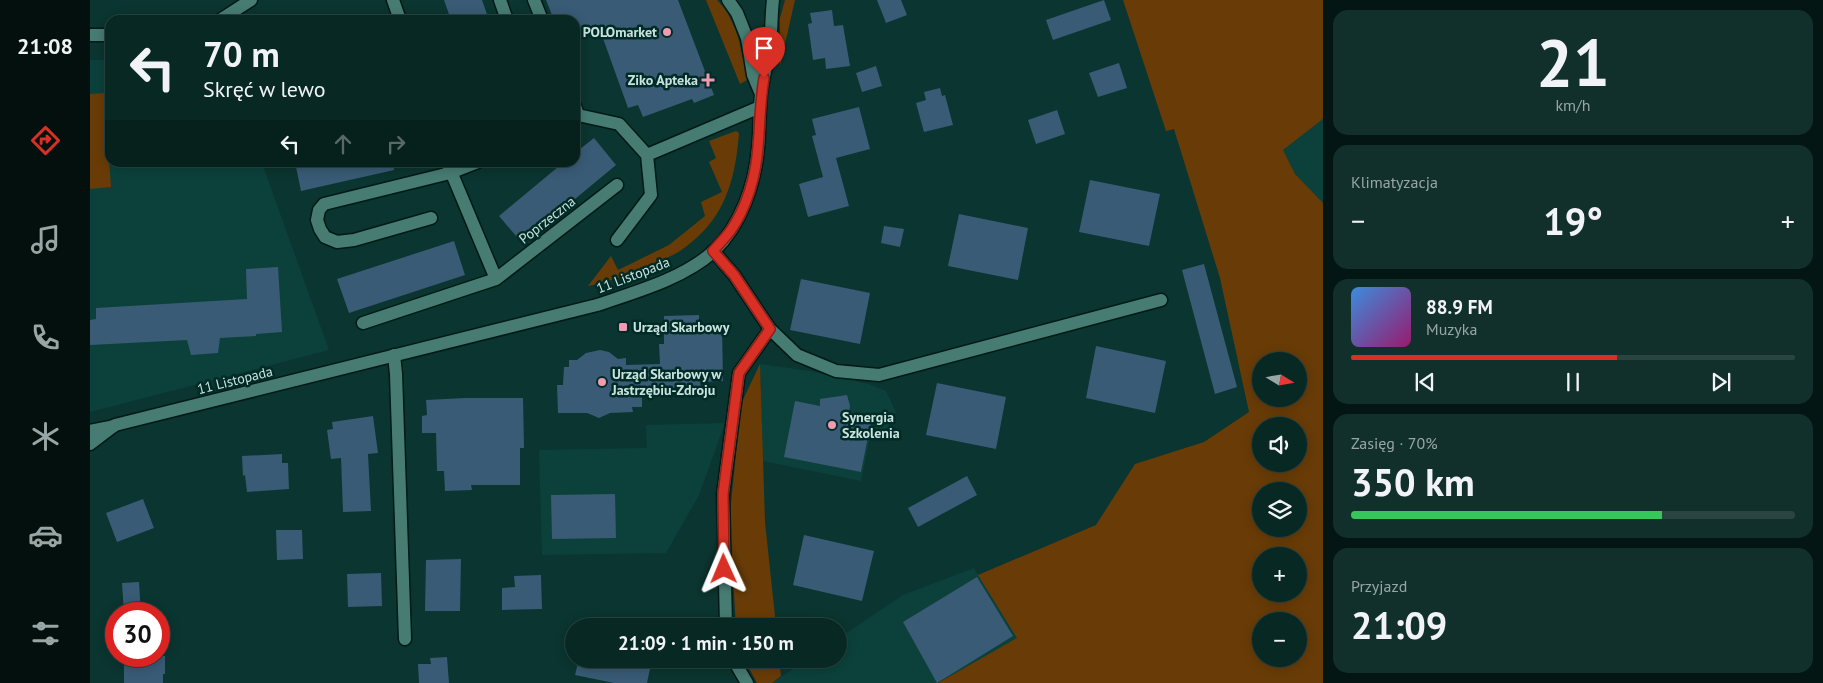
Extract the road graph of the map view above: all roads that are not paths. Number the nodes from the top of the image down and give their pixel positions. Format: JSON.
{"nodes":[{"id":1,"x":251,"y":0,"type":"edge"},
{"id":2,"x":393,"y":0,"type":"edge"},
{"id":3,"x":500,"y":0,"type":"edge"},
{"id":4,"x":534,"y":0,"type":"edge"},
{"id":5,"x":728,"y":0,"type":"edge"},
{"id":6,"x":773,"y":0,"type":"edge"},
{"id":7,"x":228,"y":15,"type":"edge"},
{"id":8,"x":398,"y":15,"type":"edge"},
{"id":9,"x":505,"y":15,"type":"edge"},
{"id":10,"x":540,"y":15,"type":"edge"},
{"id":11,"x":90,"y":35,"type":"edge"},
{"id":12,"x":105,"y":35,"type":"edge"},
{"id":13,"x":761,"y":94,"type":"junction"},
{"id":14,"x":760,"y":107,"type":"junction"},
{"id":15,"x":580,"y":114,"type":"edge"},
{"id":16,"x":647,"y":155,"type":"junction"},
{"id":17,"x":449,"y":168,"type":"edge"},
{"id":18,"x":617,"y":185,"type":"dead end"},
{"id":19,"x":431,"y":218,"type":"dead end"},
{"id":20,"x":616,"y":240,"type":"dead end"},
{"id":21,"x":713,"y":251,"type":"junction"},
{"id":22,"x":496,"y":279,"type":"junction"},
{"id":23,"x":1161,"y":300,"type":"dead end"},
{"id":24,"x":363,"y":323,"type":"dead end"},
{"id":25,"x":770,"y":329,"type":"junction"},
{"id":26,"x":394,"y":355,"type":"junction"},
{"id":27,"x":115,"y":426,"type":"junction"},
{"id":28,"x":90,"y":431,"type":"edge"},
{"id":29,"x":90,"y":444,"type":"edge"},
{"id":30,"x":726,"y":618,"type":"edge"},
{"id":31,"x":405,"y":639,"type":"dead end"},
{"id":32,"x":738,"y":668,"type":"edge"},
{"id":33,"x":747,"y":683,"type":"edge"}],
"edges":[{"from":1,"to":7,"type":"street"},
{"from":2,"to":8,"type":"street"},
{"from":3,"to":9,"type":"street"},
{"from":4,"to":10,"type":"street"},
{"from":5,"to":13,"type":"street","name":"11 Listopada"},
{"from":6,"to":13,"type":"street","name":"11 Listopada"},
{"from":11,"to":12,"type":"street"},
{"from":13,"to":14,"type":"street","name":"11 Listopada"},
{"from":14,"to":16,"type":"street"},
{"from":14,"to":21,"type":"street","name":"11 Listopada"},
{"from":15,"to":16,"type":"street"},
{"from":16,"to":20,"type":"street"},
{"from":17,"to":19,"type":"street"},
{"from":17,"to":22,"type":"street"},
{"from":18,"to":22,"type":"street","name":"Poprzeczna"},
{"from":21,"to":25,"type":"street"},
{"from":21,"to":26,"type":"street","name":"11 Listopada"},
{"from":22,"to":24,"type":"street","name":"Poprzeczna"},
{"from":23,"to":25,"type":"street"},
{"from":25,"to":30,"type":"street"},
{"from":26,"to":27,"type":"street","name":"11 Listopada"},
{"from":26,"to":31,"type":"street"},
{"from":27,"to":28,"type":"street"},
{"from":27,"to":29,"type":"street","name":"11 Listopada"},
{"from":32,"to":33,"type":"street"}]}
